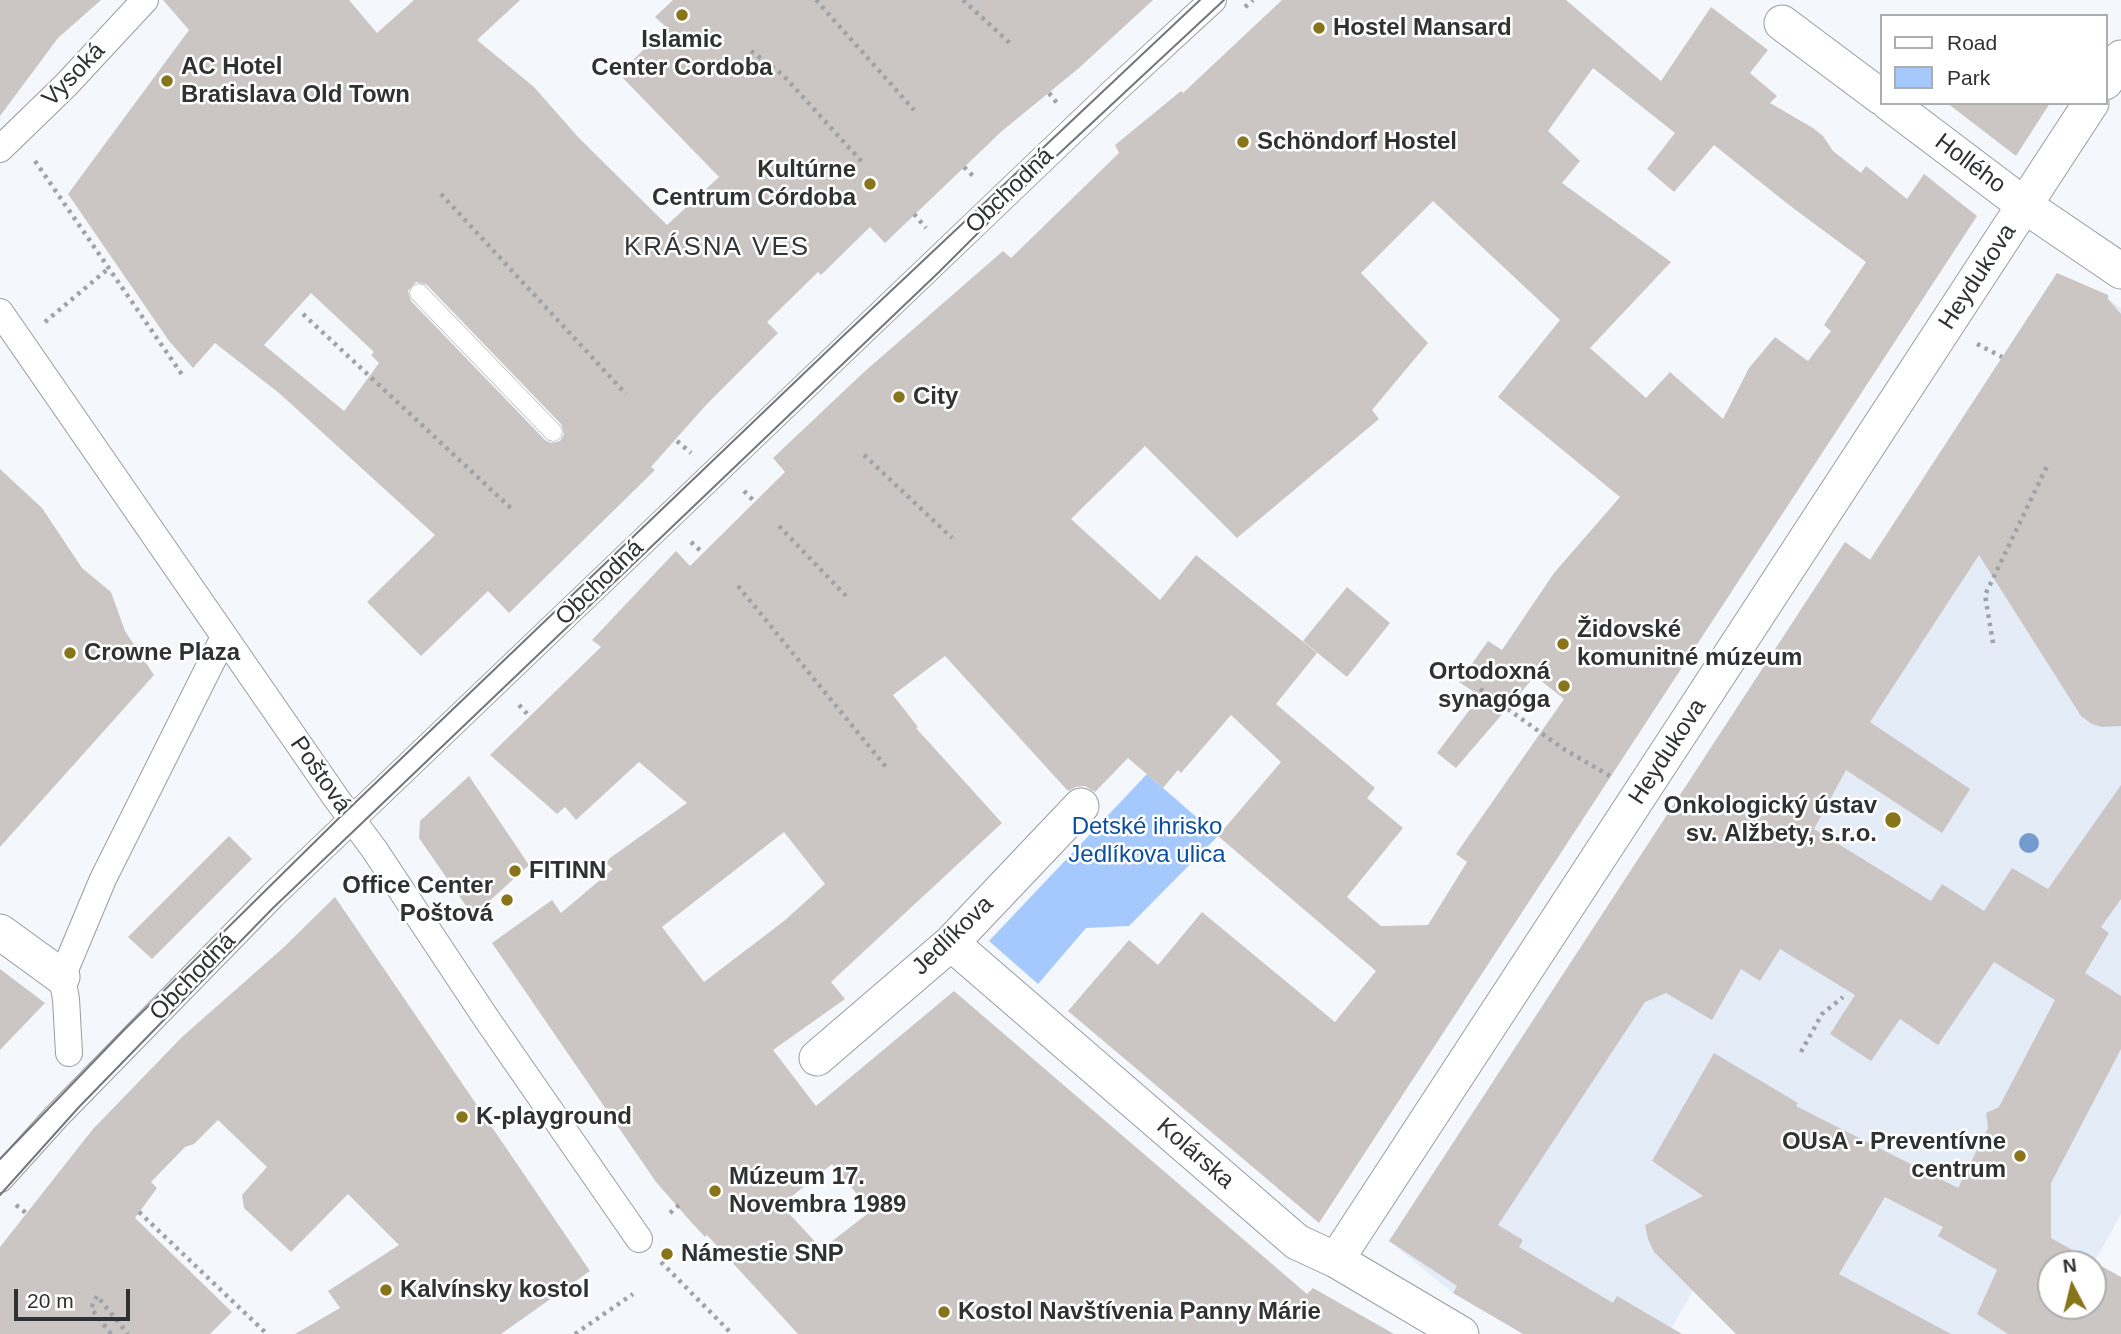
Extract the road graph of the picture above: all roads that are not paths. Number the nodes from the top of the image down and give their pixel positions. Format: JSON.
{"nodes":[{"id":1,"x":145,"y":0,"type":"edge"},
{"id":2,"x":1213,"y":0,"type":"edge"},
{"id":3,"x":1782,"y":23,"type":"dead end"},
{"id":4,"x":2121,"y":58,"type":"edge"},
{"id":5,"x":2107,"y":79,"type":"edge"},
{"id":6,"x":1880,"y":96,"type":"edge"},
{"id":7,"x":1892,"y":105,"type":"edge"},
{"id":8,"x":2090,"y":105,"type":"edge"},
{"id":9,"x":8,"y":141,"type":"edge"},
{"id":10,"x":2025,"y":205,"type":"junction"},
{"id":11,"x":2121,"y":271,"type":"edge"},
{"id":12,"x":419,"y":293,"type":"dead end"},
{"id":13,"x":0,"y":312,"type":"edge"},
{"id":14,"x":553,"y":432,"type":"dead end"},
{"id":15,"x":224,"y":637,"type":"junction"},
{"id":16,"x":1081,"y":806,"type":"dead end"},
{"id":17,"x":352,"y":820,"type":"junction"},
{"id":18,"x":0,"y":932,"type":"edge"},
{"id":19,"x":951,"y":943,"type":"junction"},
{"id":20,"x":62,"y":977,"type":"junction"},
{"id":21,"x":69,"y":1053,"type":"dead end"},
{"id":22,"x":817,"y":1058,"type":"dead end"},
{"id":23,"x":0,"y":1179,"type":"edge"},
{"id":24,"x":639,"y":1239,"type":"road end"},
{"id":25,"x":1336,"y":1259,"type":"junction"},
{"id":26,"x":1461,"y":1334,"type":"edge"}],
"edges":[{"from":1,"to":9,"type":"street","name":"Vysoká"},
{"from":2,"to":17,"type":"street","name":"Obchodná"},
{"from":3,"to":6,"type":"street"},
{"from":4,"to":5,"type":"street"},
{"from":7,"to":10,"type":"street","name":"Hollého"},
{"from":8,"to":10,"type":"street","name":"Heydukova"},
{"from":10,"to":11,"type":"street","name":"Hollého"},
{"from":10,"to":25,"type":"street","name":"Heydukova"},
{"from":12,"to":14,"type":"lane"},
{"from":13,"to":15,"type":"street","name":"Poštová"},
{"from":15,"to":17,"type":"street","name":"Poštová"},
{"from":15,"to":20,"type":"street"},
{"from":16,"to":19,"type":"street","name":"Jedlíkova"},
{"from":17,"to":23,"type":"street","name":"Obchodná"},
{"from":17,"to":24,"type":"street","name":"Poštová"},
{"from":18,"to":20,"type":"street"},
{"from":19,"to":22,"type":"street","name":"Jedlíkova"},
{"from":19,"to":25,"type":"street","name":"Kolárska"},
{"from":20,"to":21,"type":"street"},
{"from":25,"to":26,"type":"street","name":"Kolárska"}]}
